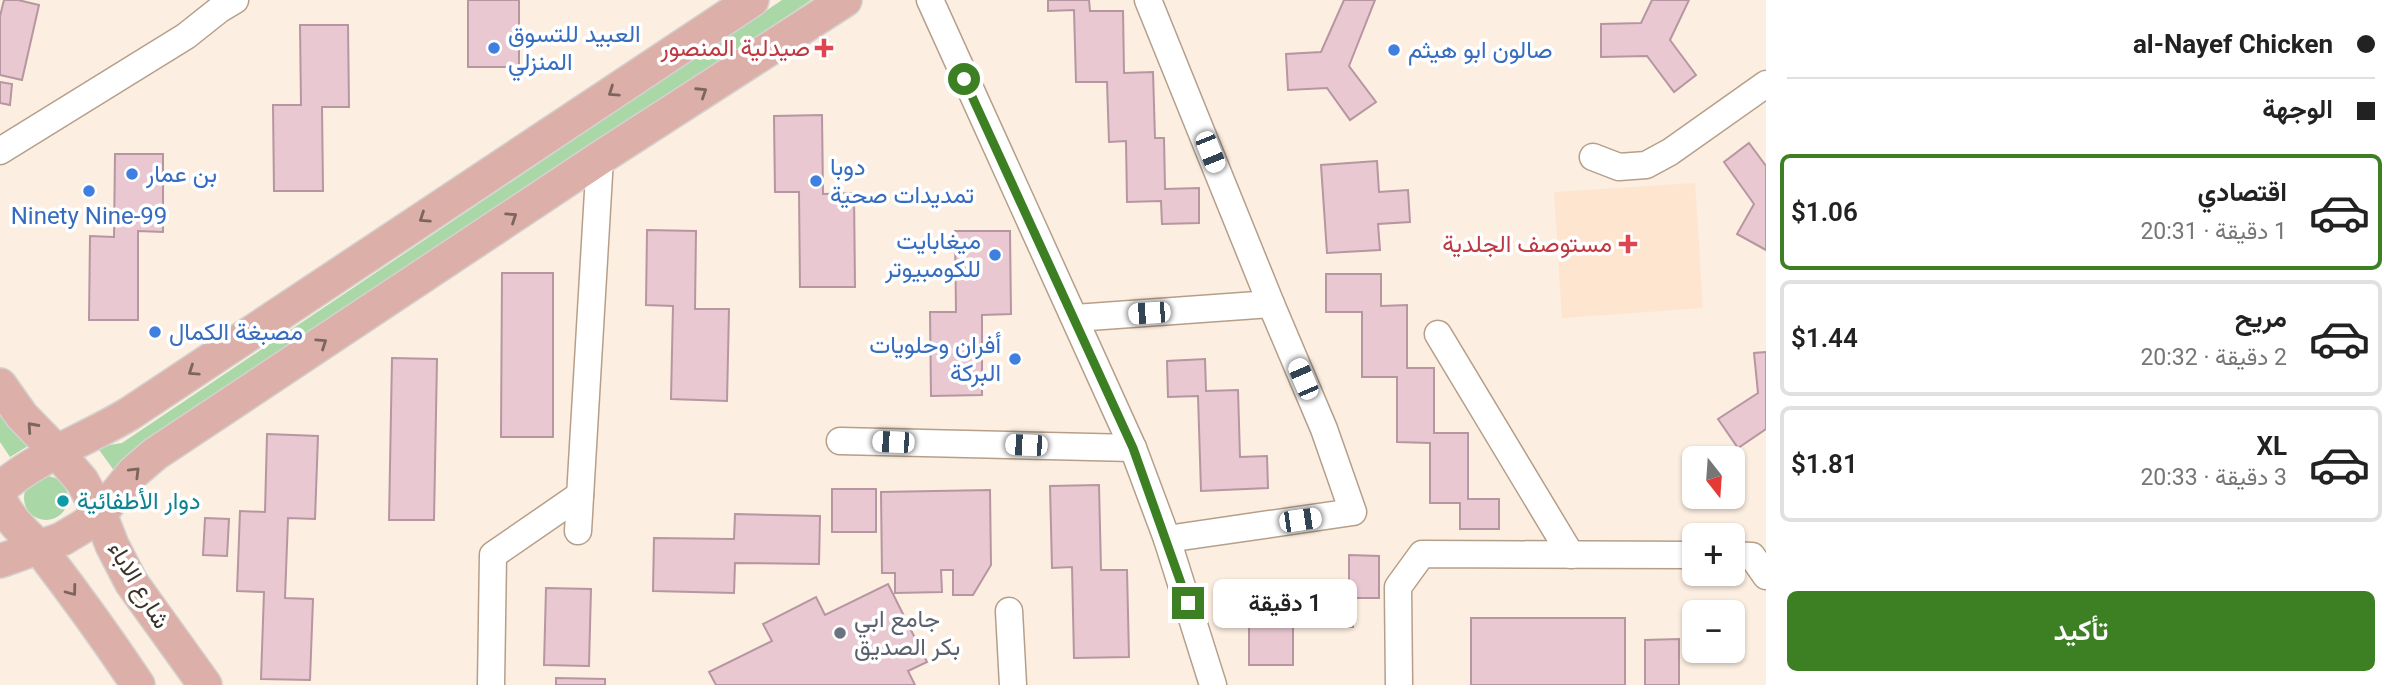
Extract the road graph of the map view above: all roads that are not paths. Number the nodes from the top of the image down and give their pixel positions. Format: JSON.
{"nodes":[{"id":1,"x":235,"y":0,"type":"edge"},
{"id":2,"x":752,"y":0,"type":"edge"},
{"id":3,"x":845,"y":0,"type":"edge"},
{"id":4,"x":1148,"y":0,"type":"edge"},
{"id":5,"x":928,"y":2,"type":"edge"},
{"id":6,"x":1766,"y":83,"type":"edge"},
{"id":7,"x":0,"y":151,"type":"edge"},
{"id":8,"x":1593,"y":157,"type":"dead end"},
{"id":9,"x":600,"y":158,"type":"junction"},
{"id":10,"x":1271,"y":304,"type":"junction"},
{"id":11,"x":1075,"y":318,"type":"junction"},
{"id":12,"x":1438,"y":334,"type":"dead end"},
{"id":13,"x":0,"y":385,"type":"edge"},
{"id":14,"x":840,"y":441,"type":"dead end"},
{"id":15,"x":1133,"y":448,"type":"junction"},
{"id":16,"x":58,"y":453,"type":"junction"},
{"id":17,"x":0,"y":489,"type":"edge"},
{"id":18,"x":580,"y":495,"type":"junction"},
{"id":19,"x":0,"y":500,"type":"edge"},
{"id":20,"x":100,"y":514,"type":"junction"},
{"id":21,"x":578,"y":531,"type":"dead end"},
{"id":22,"x":1167,"y":539,"type":"junction"},
{"id":23,"x":39,"y":548,"type":"junction"},
{"id":24,"x":1571,"y":555,"type":"junction"},
{"id":25,"x":1682,"y":555,"type":"edge"},
{"id":26,"x":1745,"y":555,"type":"edge"},
{"id":27,"x":0,"y":561,"type":"edge"},
{"id":28,"x":1766,"y":576,"type":"edge"},
{"id":29,"x":1009,"y":611,"type":"dead end"},
{"id":30,"x":138,"y":685,"type":"edge"},
{"id":31,"x":205,"y":685,"type":"edge"},
{"id":32,"x":491,"y":685,"type":"edge"},
{"id":33,"x":1013,"y":685,"type":"edge"},
{"id":34,"x":1213,"y":685,"type":"edge"},
{"id":35,"x":1399,"y":685,"type":"edge"}],
"edges":[{"from":1,"to":7,"type":"street"},
{"from":2,"to":16,"type":"main road","one_way":true},
{"from":9,"to":3,"type":"main road","one_way":true},
{"from":4,"to":10,"type":"street"},
{"from":5,"to":11,"type":"street"},
{"from":6,"to":8,"type":"street"},
{"from":9,"to":18,"type":"street"},
{"from":20,"to":9,"type":"main road","one_way":true},
{"from":10,"to":11,"type":"street"},
{"from":10,"to":22,"type":"street"},
{"from":11,"to":15,"type":"street"},
{"from":12,"to":24,"type":"street"},
{"from":16,"to":13,"type":"main road","name":"شارع الاباء","one_way":true},
{"from":14,"to":15,"type":"street"},
{"from":15,"to":22,"type":"street"},
{"from":16,"to":17,"type":"main road"},
{"from":16,"to":20,"type":"main road","name":"شارع الاباء"},
{"from":18,"to":21,"type":"street"},
{"from":18,"to":32,"type":"street"},
{"from":19,"to":23,"type":"main road"},
{"from":20,"to":23,"type":"main road"},
{"from":20,"to":31,"type":"main road","name":"شارع الاباء"},
{"from":22,"to":34,"type":"street"},
{"from":23,"to":27,"type":"main road"},
{"from":23,"to":30,"type":"main road","one_way":true},
{"from":24,"to":25,"type":"street"},
{"from":24,"to":35,"type":"street"},
{"from":26,"to":28,"type":"street"},
{"from":29,"to":33,"type":"street"}]}
